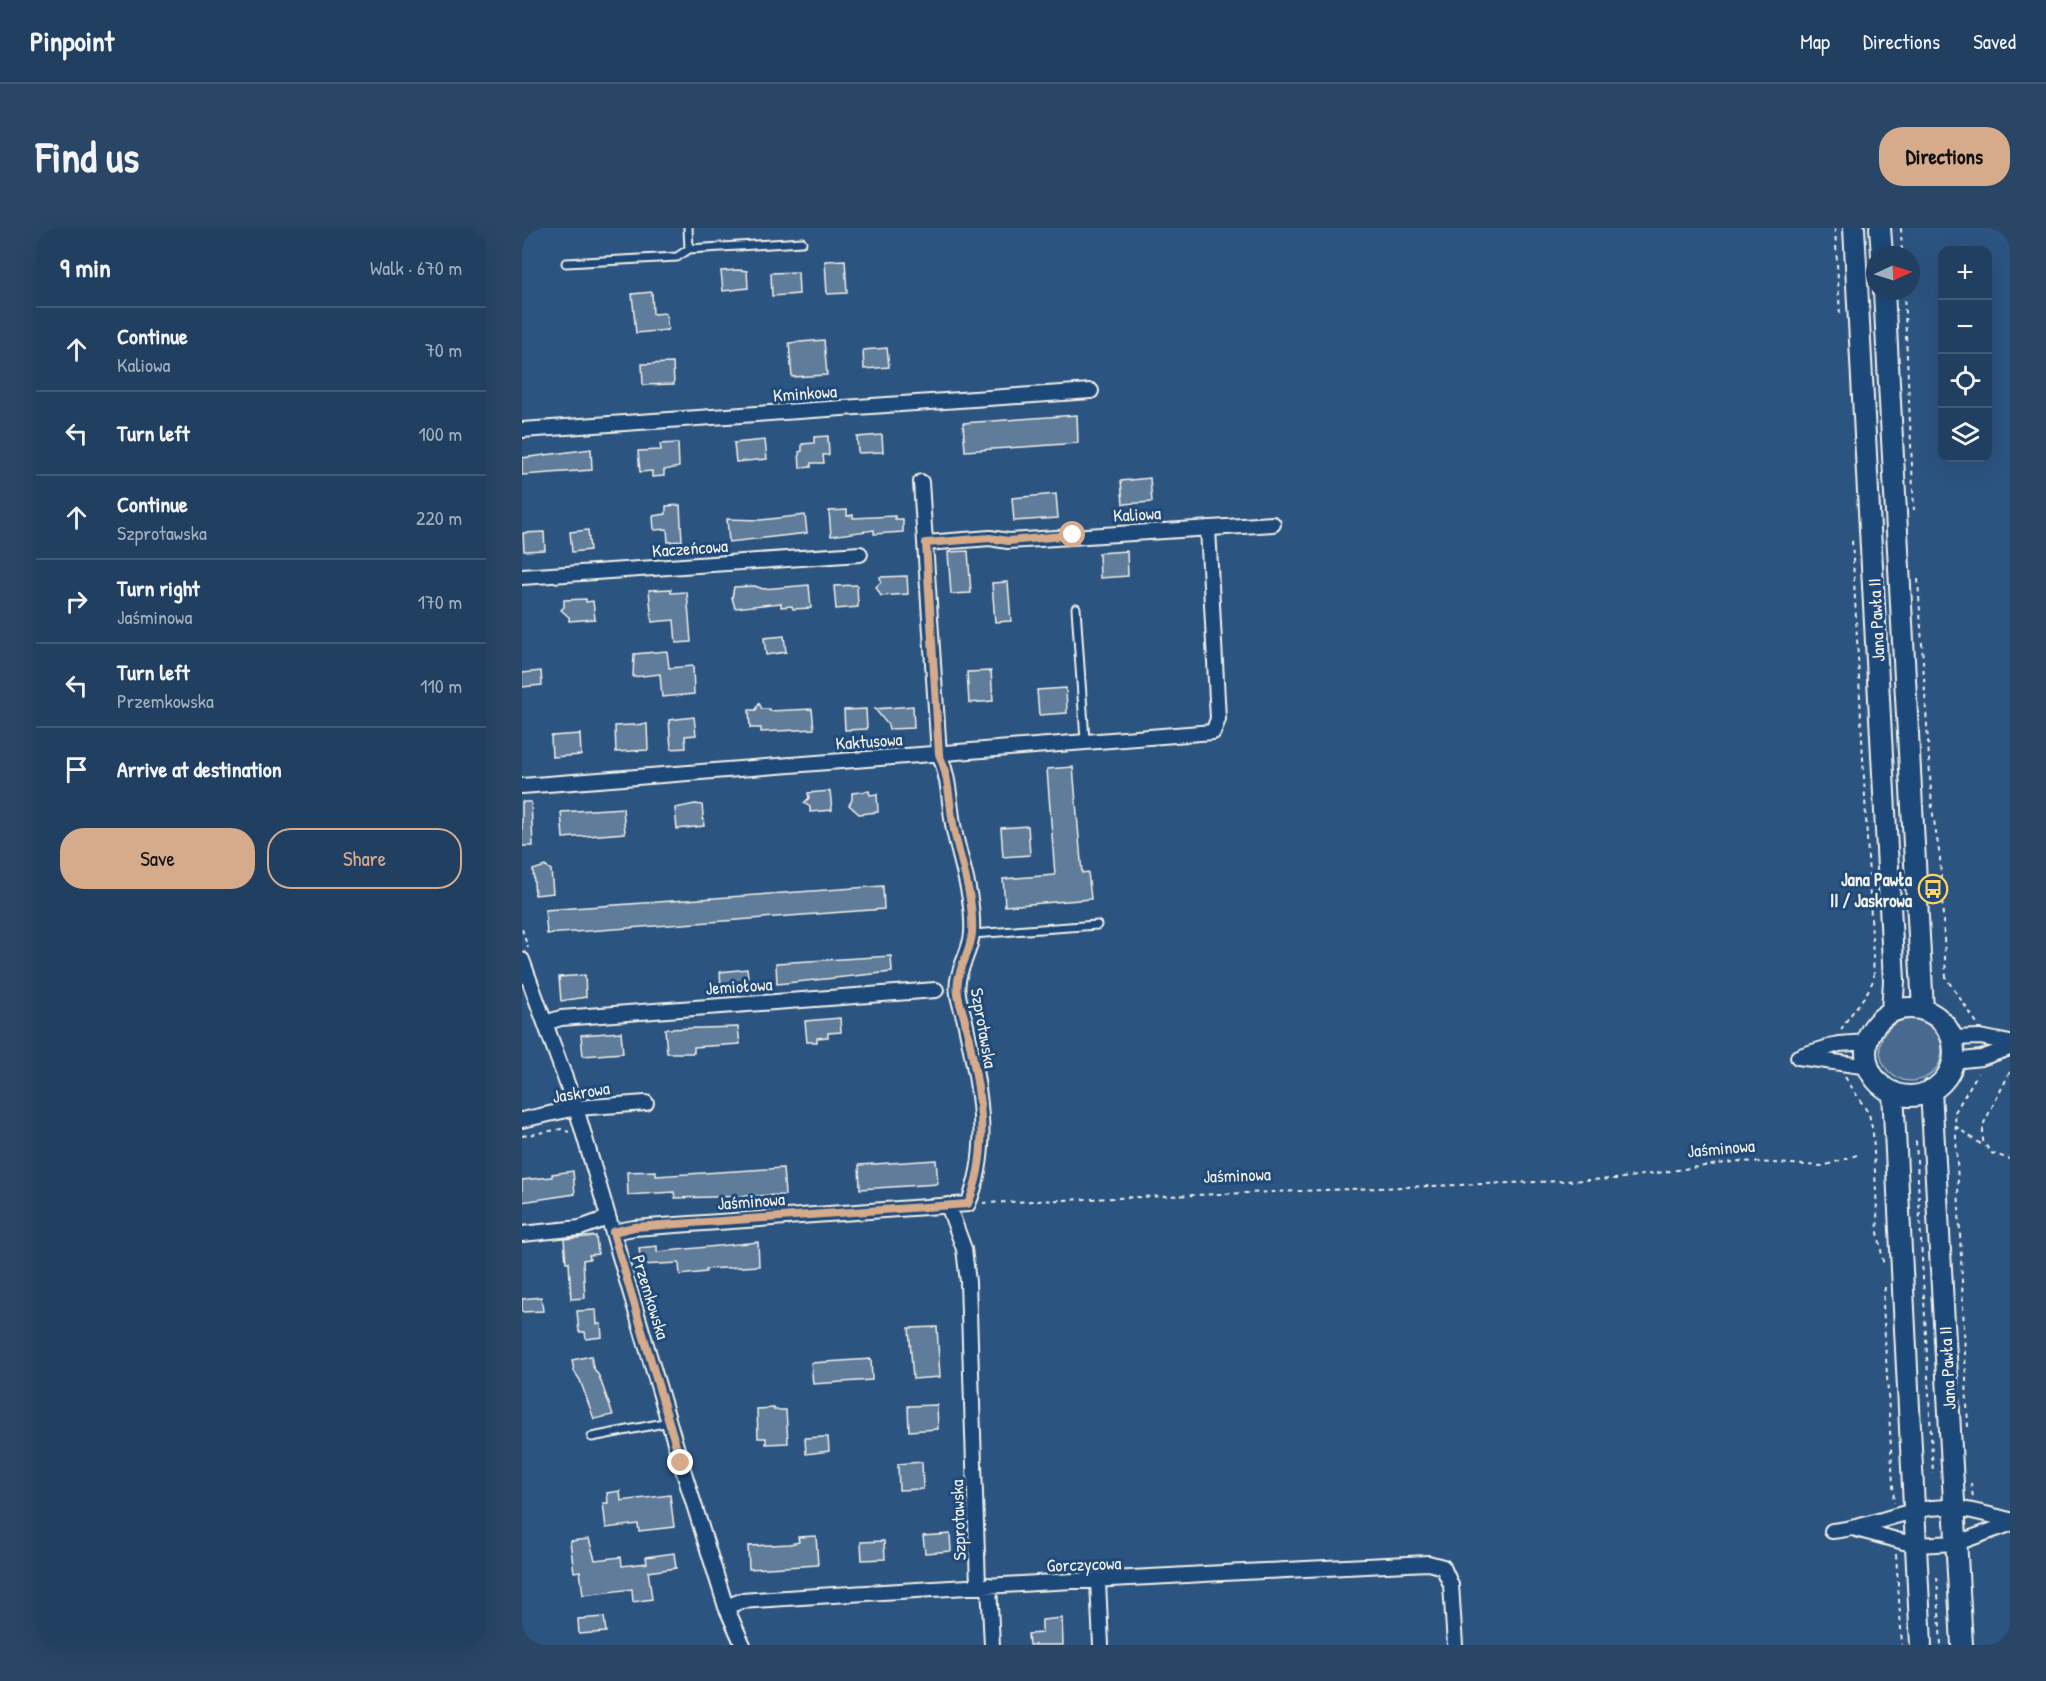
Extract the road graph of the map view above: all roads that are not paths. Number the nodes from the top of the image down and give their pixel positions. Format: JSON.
{"nodes":[{"id":1,"x":687,"y":228,"type":"edge"},
{"id":2,"x":1854,"y":228,"type":"edge"},
{"id":3,"x":1880,"y":228,"type":"edge"},
{"id":4,"x":802,"y":242,"type":"dead end"},
{"id":5,"x":1881,"y":246,"type":"edge"},
{"id":6,"x":689,"y":249,"type":"junction"},
{"id":7,"x":566,"y":263,"type":"dead end"},
{"id":8,"x":1884,"y":300,"type":"edge"},
{"id":9,"x":1090,"y":391,"type":"dead end"},
{"id":10,"x":522,"y":430,"type":"edge"},
{"id":11,"x":921,"y":482,"type":"dead end"},
{"id":12,"x":1273,"y":525,"type":"dead end"},
{"id":13,"x":1208,"y":528,"type":"junction"},
{"id":14,"x":926,"y":543,"type":"junction"},
{"id":15,"x":860,"y":554,"type":"dead end"},
{"id":16,"x":522,"y":577,"type":"edge"},
{"id":17,"x":1076,"y":608,"type":"dead end"},
{"id":18,"x":1085,"y":740,"type":"junction"},
{"id":19,"x":939,"y":754,"type":"junction"},
{"id":20,"x":522,"y":786,"type":"edge"},
{"id":21,"x":1098,"y":925,"type":"dead end"},
{"id":22,"x":972,"y":934,"type":"junction"},
{"id":23,"x":526,"y":961,"type":"edge"},
{"id":24,"x":936,"y":990,"type":"dead end"},
{"id":25,"x":1923,"y":1010,"type":"junction"},
{"id":26,"x":1892,"y":1012,"type":"junction"},
{"id":27,"x":545,"y":1023,"type":"junction"},
{"id":28,"x":1952,"y":1038,"type":"junction"},
{"id":29,"x":1867,"y":1042,"type":"junction"},
{"id":30,"x":2010,"y":1043,"type":"edge"},
{"id":31,"x":2010,"y":1048,"type":"edge"},
{"id":32,"x":1953,"y":1060,"type":"junction"},
{"id":33,"x":1869,"y":1067,"type":"junction"},
{"id":34,"x":1931,"y":1090,"type":"junction"},
{"id":35,"x":1893,"y":1092,"type":"junction"},
{"id":36,"x":646,"y":1103,"type":"dead end"},
{"id":37,"x":576,"y":1108,"type":"junction"},
{"id":38,"x":522,"y":1120,"type":"edge"},
{"id":39,"x":968,"y":1204,"type":"joint"},
{"id":40,"x":948,"y":1205,"type":"junction"},
{"id":41,"x":608,"y":1218,"type":"junction"},
{"id":42,"x":613,"y":1232,"type":"junction"},
{"id":43,"x":522,"y":1234,"type":"edge"},
{"id":44,"x":669,"y":1422,"type":"junction"},
{"id":45,"x":592,"y":1437,"type":"dead end"},
{"id":46,"x":1954,"y":1508,"type":"junction"},
{"id":47,"x":1903,"y":1514,"type":"junction"},
{"id":48,"x":2010,"y":1522,"type":"edge"},
{"id":49,"x":1856,"y":1529,"type":"junction"},
{"id":50,"x":1833,"y":1531,"type":"dead end"},
{"id":51,"x":1957,"y":1543,"type":"junction"},
{"id":52,"x":1915,"y":1545,"type":"junction"},
{"id":53,"x":1098,"y":1582,"type":"junction"},
{"id":54,"x":984,"y":1585,"type":"junction"},
{"id":55,"x":726,"y":1607,"type":"junction"},
{"id":56,"x":743,"y":1645,"type":"edge"},
{"id":57,"x":992,"y":1645,"type":"edge"},
{"id":58,"x":1101,"y":1645,"type":"edge"},
{"id":59,"x":1455,"y":1645,"type":"edge"},
{"id":60,"x":1921,"y":1645,"type":"edge"},
{"id":61,"x":1962,"y":1645,"type":"edge"}],
"edges":[{"from":1,"to":6,"type":"lane"},
{"from":2,"to":26,"type":"street","name":"Jana Pawła II"},
{"from":3,"to":5,"type":"street"},
{"from":4,"to":6,"type":"lane"},
{"from":6,"to":7,"type":"lane"},
{"from":8,"to":25,"type":"street","name":"Jana Pawła II"},
{"from":9,"to":10,"type":"street","name":"Kminkowa"},
{"from":11,"to":14,"type":"street","name":"Szprotawska"},
{"from":12,"to":13,"type":"street","name":"Kaliowa"},
{"from":13,"to":14,"type":"street","name":"Kaliowa"},
{"from":13,"to":18,"type":"street","name":"Kaktusowa"},
{"from":14,"to":19,"type":"street","name":"Szprotawska"},
{"from":15,"to":16,"type":"street","name":"Kaczeńcowa"},
{"from":17,"to":18,"type":"lane"},
{"from":18,"to":19,"type":"street","name":"Kaktusowa"},
{"from":19,"to":20,"type":"street","name":"Kaktusowa"},
{"from":19,"to":22,"type":"street","name":"Szprotawska"},
{"from":21,"to":22,"type":"lane"},
{"from":22,"to":39,"type":"street","name":"Szprotawska"},
{"from":23,"to":27,"type":"street","name":"Przemkowska"},
{"from":24,"to":27,"type":"street","name":"Jemiołowa"},
{"from":25,"to":26,"type":"street"},
{"from":25,"to":28,"type":"street"},
{"from":26,"to":29,"type":"street"},
{"from":27,"to":37,"type":"street","name":"Przemkowska"},
{"from":28,"to":30,"type":"street"},
{"from":28,"to":32,"type":"street"},
{"from":29,"to":33,"type":"street"},
{"from":29,"to":33,"type":"street"},
{"from":31,"to":32,"type":"street"},
{"from":32,"to":34,"type":"street"},
{"from":33,"to":35,"type":"street"},
{"from":34,"to":35,"type":"street"},
{"from":34,"to":46,"type":"street","name":"Jana Pawła II"},
{"from":35,"to":47,"type":"street"},
{"from":36,"to":37,"type":"street","name":"Jaskrowa"},
{"from":37,"to":38,"type":"street","name":"Jaskrowa"},
{"from":37,"to":41,"type":"street","name":"Przemkowska"},
{"from":39,"to":40,"type":"street","name":"Jaśminowa"},
{"from":40,"to":42,"type":"street","name":"Jaśminowa"},
{"from":40,"to":54,"type":"street","name":"Szprotawska"},
{"from":41,"to":42,"type":"street","name":"Przemkowska"},
{"from":41,"to":43,"type":"street"},
{"from":42,"to":44,"type":"street","name":"Przemkowska"},
{"from":44,"to":45,"type":"lane"},
{"from":44,"to":55,"type":"street","name":"Przemkowska"},
{"from":46,"to":47,"type":"street"},
{"from":46,"to":48,"type":"street"},
{"from":46,"to":51,"type":"street","name":"Jana Pawła II"},
{"from":47,"to":49,"type":"street"},
{"from":47,"to":52,"type":"street"},
{"from":48,"to":51,"type":"street"},
{"from":49,"to":50,"type":"street"},
{"from":49,"to":52,"type":"street"},
{"from":51,"to":52,"type":"street"},
{"from":51,"to":61,"type":"street","name":"Jana Pawła II"},
{"from":52,"to":60,"type":"street"},
{"from":53,"to":54,"type":"street","name":"Gorczycowa"},
{"from":53,"to":58,"type":"street"},
{"from":53,"to":59,"type":"street","name":"Gorczycowa"},
{"from":54,"to":55,"type":"street","name":"Gorczycowa"},
{"from":54,"to":57,"type":"street","name":"Szprotawska"},
{"from":55,"to":56,"type":"street","name":"Przemkowska"}]}
